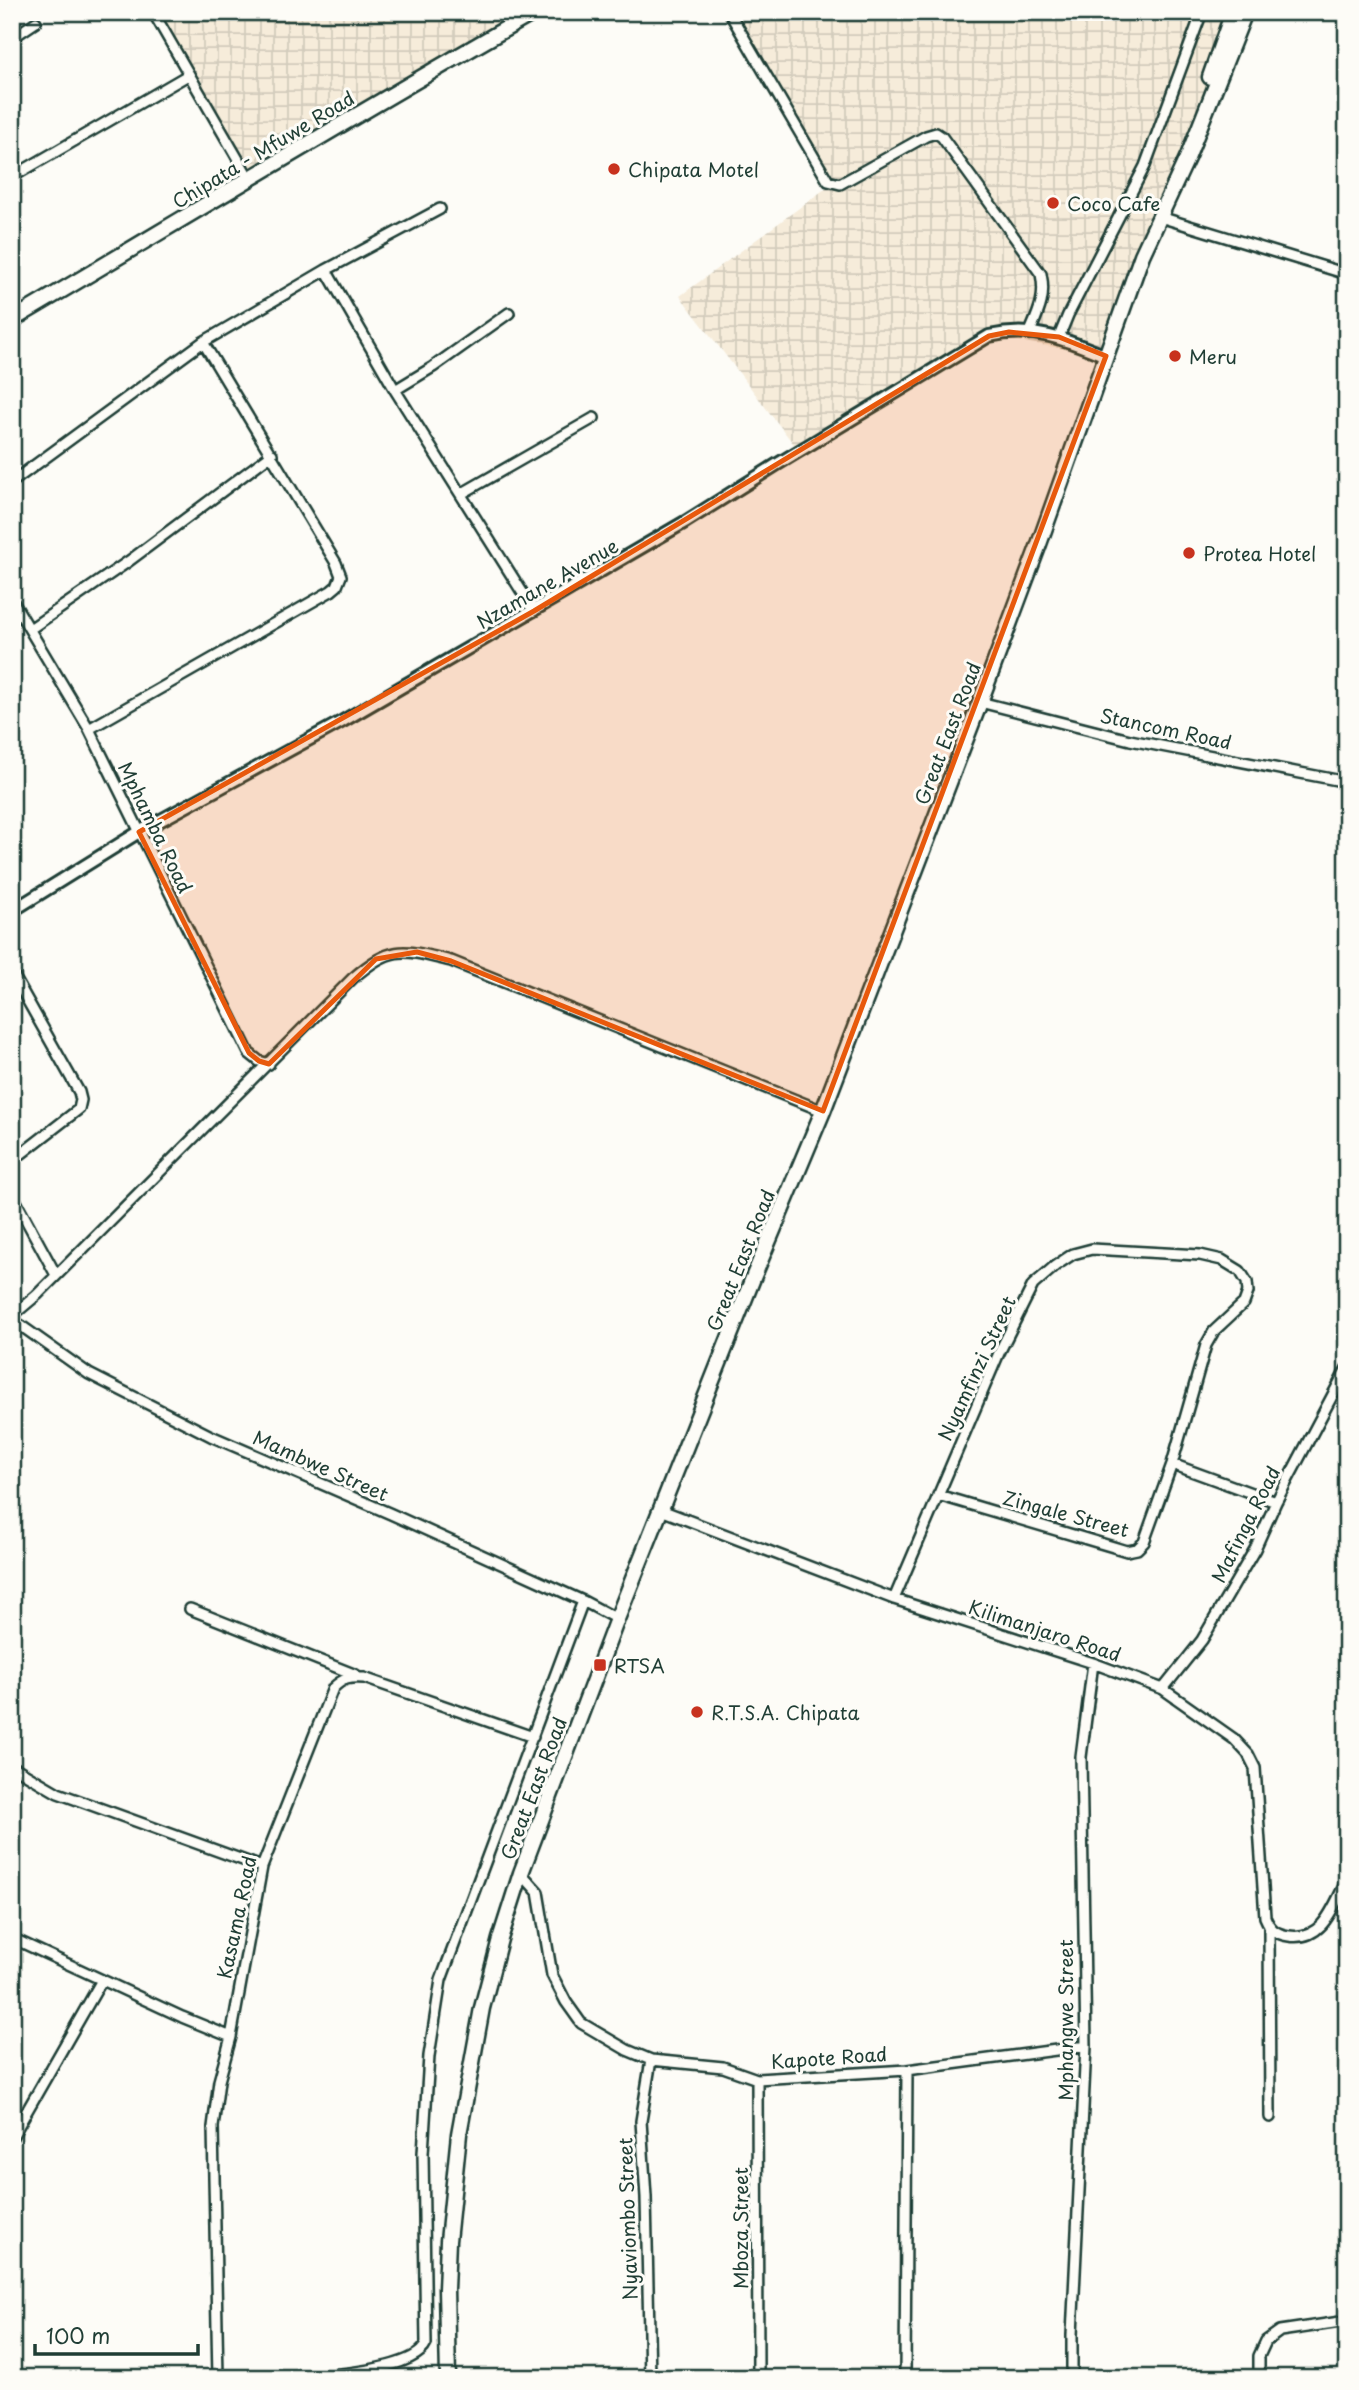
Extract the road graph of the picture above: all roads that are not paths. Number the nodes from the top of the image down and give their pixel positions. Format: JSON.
{"nodes":[{"id":1,"x":153,"y":12,"type":"edge"},
{"id":2,"x":535,"y":12,"type":"edge"},
{"id":3,"x":729,"y":12,"type":"edge"},
{"id":4,"x":1202,"y":12,"type":"edge"},
{"id":5,"x":1233,"y":12,"type":"edge"},
{"id":6,"x":1245,"y":12,"type":"edge"},
{"id":7,"x":36,"y":22,"type":"dead end"},
{"id":8,"x":12,"y":38,"type":"edge"},
{"id":9,"x":188,"y":75,"type":"junction"},
{"id":10,"x":12,"y":177,"type":"edge"},
{"id":11,"x":250,"y":180,"type":"junction"},
{"id":12,"x":1175,"y":181,"type":"junction"},
{"id":13,"x":440,"y":209,"type":"dead end"},
{"id":14,"x":1160,"y":217,"type":"junction"},
{"id":15,"x":326,"y":270,"type":"junction"},
{"id":16,"x":1347,"y":274,"type":"edge"},
{"id":17,"x":509,"y":313,"type":"dead end"},
{"id":18,"x":12,"y":320,"type":"edge"},
{"id":19,"x":1030,"y":332,"type":"junction"},
{"id":20,"x":1059,"y":337,"type":"junction"},
{"id":21,"x":203,"y":342,"type":"junction"},
{"id":22,"x":1106,"y":356,"type":"junction"},
{"id":23,"x":395,"y":390,"type":"junction"},
{"id":24,"x":594,"y":418,"type":"dead end"},
{"id":25,"x":272,"y":454,"type":"junction"},
{"id":26,"x":12,"y":482,"type":"edge"},
{"id":27,"x":461,"y":494,"type":"junction"},
{"id":28,"x":12,"y":600,"type":"edge"},
{"id":29,"x":534,"y":611,"type":"junction"},
{"id":30,"x":30,"y":629,"type":"junction"},
{"id":31,"x":980,"y":702,"type":"junction"},
{"id":32,"x":89,"y":729,"type":"junction"},
{"id":33,"x":1347,"y":782,"type":"edge"},
{"id":34,"x":139,"y":832,"type":"junction"},
{"id":35,"x":12,"y":911,"type":"edge"},
{"id":36,"x":12,"y":973,"type":"edge"},
{"id":37,"x":269,"y":1064,"type":"junction"},
{"id":38,"x":823,"y":1111,"type":"junction"},
{"id":39,"x":12,"y":1161,"type":"edge"},
{"id":40,"x":12,"y":1194,"type":"edge"},
{"id":41,"x":56,"y":1275,"type":"junction"},
{"id":42,"x":12,"y":1316,"type":"edge"},
{"id":43,"x":20,"y":1325,"type":"dead end"},
{"id":44,"x":1347,"y":1368,"type":"edge"},
{"id":45,"x":1172,"y":1464,"type":"junction"},
{"id":46,"x":938,"y":1495,"type":"junction"},
{"id":47,"x":1276,"y":1502,"type":"junction"},
{"id":48,"x":661,"y":1510,"type":"junction"},
{"id":49,"x":894,"y":1599,"type":"junction"},
{"id":50,"x":583,"y":1601,"type":"junction"},
{"id":51,"x":190,"y":1609,"type":"dead end"},
{"id":52,"x":617,"y":1619,"type":"junction"},
{"id":53,"x":1093,"y":1663,"type":"junction"},
{"id":54,"x":364,"y":1678,"type":"junction"},
{"id":55,"x":1163,"y":1689,"type":"junction"},
{"id":56,"x":533,"y":1737,"type":"junction"},
{"id":57,"x":12,"y":1766,"type":"edge"},
{"id":58,"x":261,"y":1867,"type":"junction"},
{"id":59,"x":521,"y":1873,"type":"junction"},
{"id":60,"x":1347,"y":1881,"type":"edge"},
{"id":61,"x":1269,"y":1927,"type":"junction"},
{"id":62,"x":12,"y":1938,"type":"edge"},
{"id":63,"x":102,"y":1980,"type":"junction"},
{"id":64,"x":231,"y":2037,"type":"junction"},
{"id":65,"x":1086,"y":2046,"type":"junction"},
{"id":66,"x":651,"y":2060,"type":"junction"},
{"id":67,"x":907,"y":2070,"type":"junction"},
{"id":68,"x":757,"y":2079,"type":"junction"},
{"id":69,"x":1270,"y":2117,"type":"dead end"},
{"id":70,"x":12,"y":2137,"type":"edge"},
{"id":71,"x":1347,"y":2321,"type":"edge"},
{"id":72,"x":218,"y":2378,"type":"edge"},
{"id":73,"x":299,"y":2378,"type":"edge"},
{"id":74,"x":448,"y":2378,"type":"edge"},
{"id":75,"x":650,"y":2378,"type":"edge"},
{"id":76,"x":758,"y":2378,"type":"edge"},
{"id":77,"x":905,"y":2378,"type":"edge"},
{"id":78,"x":1072,"y":2378,"type":"edge"},
{"id":79,"x":1259,"y":2378,"type":"edge"}],
"edges":[{"from":1,"to":9,"type":"street"},
{"from":2,"to":11,"type":"main road","name":"Chipata - Mfuwe Road"},
{"from":3,"to":19,"type":"street"},
{"from":4,"to":20,"type":"street"},
{"from":5,"to":12,"type":"main road","name":"Great East Road"},
{"from":6,"to":12,"type":"main road","name":"Great East Road"},
{"from":7,"to":8,"type":"street"},
{"from":9,"to":10,"type":"street"},
{"from":9,"to":11,"type":"street"},
{"from":11,"to":18,"type":"main road","name":"Chipata - Mfuwe Road"},
{"from":12,"to":14,"type":"main road","name":"Great East Road"},
{"from":13,"to":15,"type":"street"},
{"from":14,"to":16,"type":"street"},
{"from":14,"to":22,"type":"main road","name":"Great East Road"},
{"from":15,"to":21,"type":"street"},
{"from":15,"to":23,"type":"street"},
{"from":17,"to":23,"type":"street"},
{"from":19,"to":20,"type":"street","name":"Nzamane Avenue"},
{"from":19,"to":29,"type":"street","name":"Nzamane Avenue"},
{"from":20,"to":22,"type":"street","name":"Nzamane Avenue"},
{"from":21,"to":25,"type":"street"},
{"from":21,"to":26,"type":"street"},
{"from":22,"to":31,"type":"main road","name":"Great East Road"},
{"from":23,"to":27,"type":"street"},
{"from":24,"to":27,"type":"street"},
{"from":25,"to":30,"type":"street"},
{"from":25,"to":32,"type":"street"},
{"from":27,"to":29,"type":"street"},
{"from":28,"to":30,"type":"street","name":"Mphamba Road"},
{"from":29,"to":34,"type":"street","name":"Nzamane Avenue"},
{"from":30,"to":32,"type":"street","name":"Mphamba Road"},
{"from":31,"to":33,"type":"street","name":"Stancom Road"},
{"from":31,"to":38,"type":"main road","name":"Great East Road"},
{"from":32,"to":34,"type":"street","name":"Mphamba Road"},
{"from":34,"to":35,"type":"street","name":"Nzamane Avenue"},
{"from":34,"to":37,"type":"street","name":"Mphamba Road"},
{"from":36,"to":39,"type":"street"},
{"from":37,"to":38,"type":"street"},
{"from":37,"to":41,"type":"street"},
{"from":38,"to":48,"type":"main road","name":"Great East Road"},
{"from":40,"to":41,"type":"street"},
{"from":41,"to":42,"type":"street"},
{"from":43,"to":50,"type":"street","name":"Mambwe Street"},
{"from":44,"to":47,"type":"street","name":"Mafinga Road"},
{"from":45,"to":46,"type":"street","name":"Zingale Street"},
{"from":45,"to":46,"type":"street","name":"Nyamfinzi Street"},
{"from":45,"to":47,"type":"street"},
{"from":46,"to":49,"type":"street","name":"Nyamfinzi Street"},
{"from":47,"to":55,"type":"street","name":"Mafinga Road"},
{"from":48,"to":49,"type":"street","name":"Kilimanjaro Road"},
{"from":48,"to":52,"type":"main road","name":"Great East Road"},
{"from":49,"to":53,"type":"street","name":"Kilimanjaro Road"},
{"from":50,"to":52,"type":"street","name":"Mambwe Street"},
{"from":50,"to":56,"type":"street"},
{"from":51,"to":54,"type":"street"},
{"from":52,"to":59,"type":"main road","name":"Great East Road"},
{"from":53,"to":55,"type":"street","name":"Kilimanjaro Road"},
{"from":53,"to":65,"type":"street","name":"Mphangwe Street"},
{"from":54,"to":56,"type":"street"},
{"from":54,"to":58,"type":"street","name":"Kasama Road"},
{"from":55,"to":61,"type":"street","name":"Kilimanjaro Road"},
{"from":56,"to":73,"type":"street"},
{"from":57,"to":58,"type":"street"},
{"from":58,"to":64,"type":"street","name":"Kasama Road"},
{"from":59,"to":66,"type":"street","name":"Kapote Road"},
{"from":59,"to":74,"type":"main road","name":"Great East Road"},
{"from":60,"to":61,"type":"street"},
{"from":61,"to":69,"type":"street"},
{"from":62,"to":63,"type":"street"},
{"from":63,"to":64,"type":"street"},
{"from":63,"to":70,"type":"street"},
{"from":64,"to":72,"type":"street","name":"Kasama Road"},
{"from":65,"to":67,"type":"street"},
{"from":65,"to":78,"type":"street","name":"Mphangwe Street"},
{"from":66,"to":68,"type":"street","name":"Kapote Road"},
{"from":66,"to":75,"type":"street","name":"Nyaviombo Street"},
{"from":67,"to":68,"type":"street","name":"Kapote Road"},
{"from":67,"to":77,"type":"street","name":"Kapote Road"},
{"from":68,"to":76,"type":"street","name":"Mboza Street"},
{"from":71,"to":79,"type":"street"}]}
